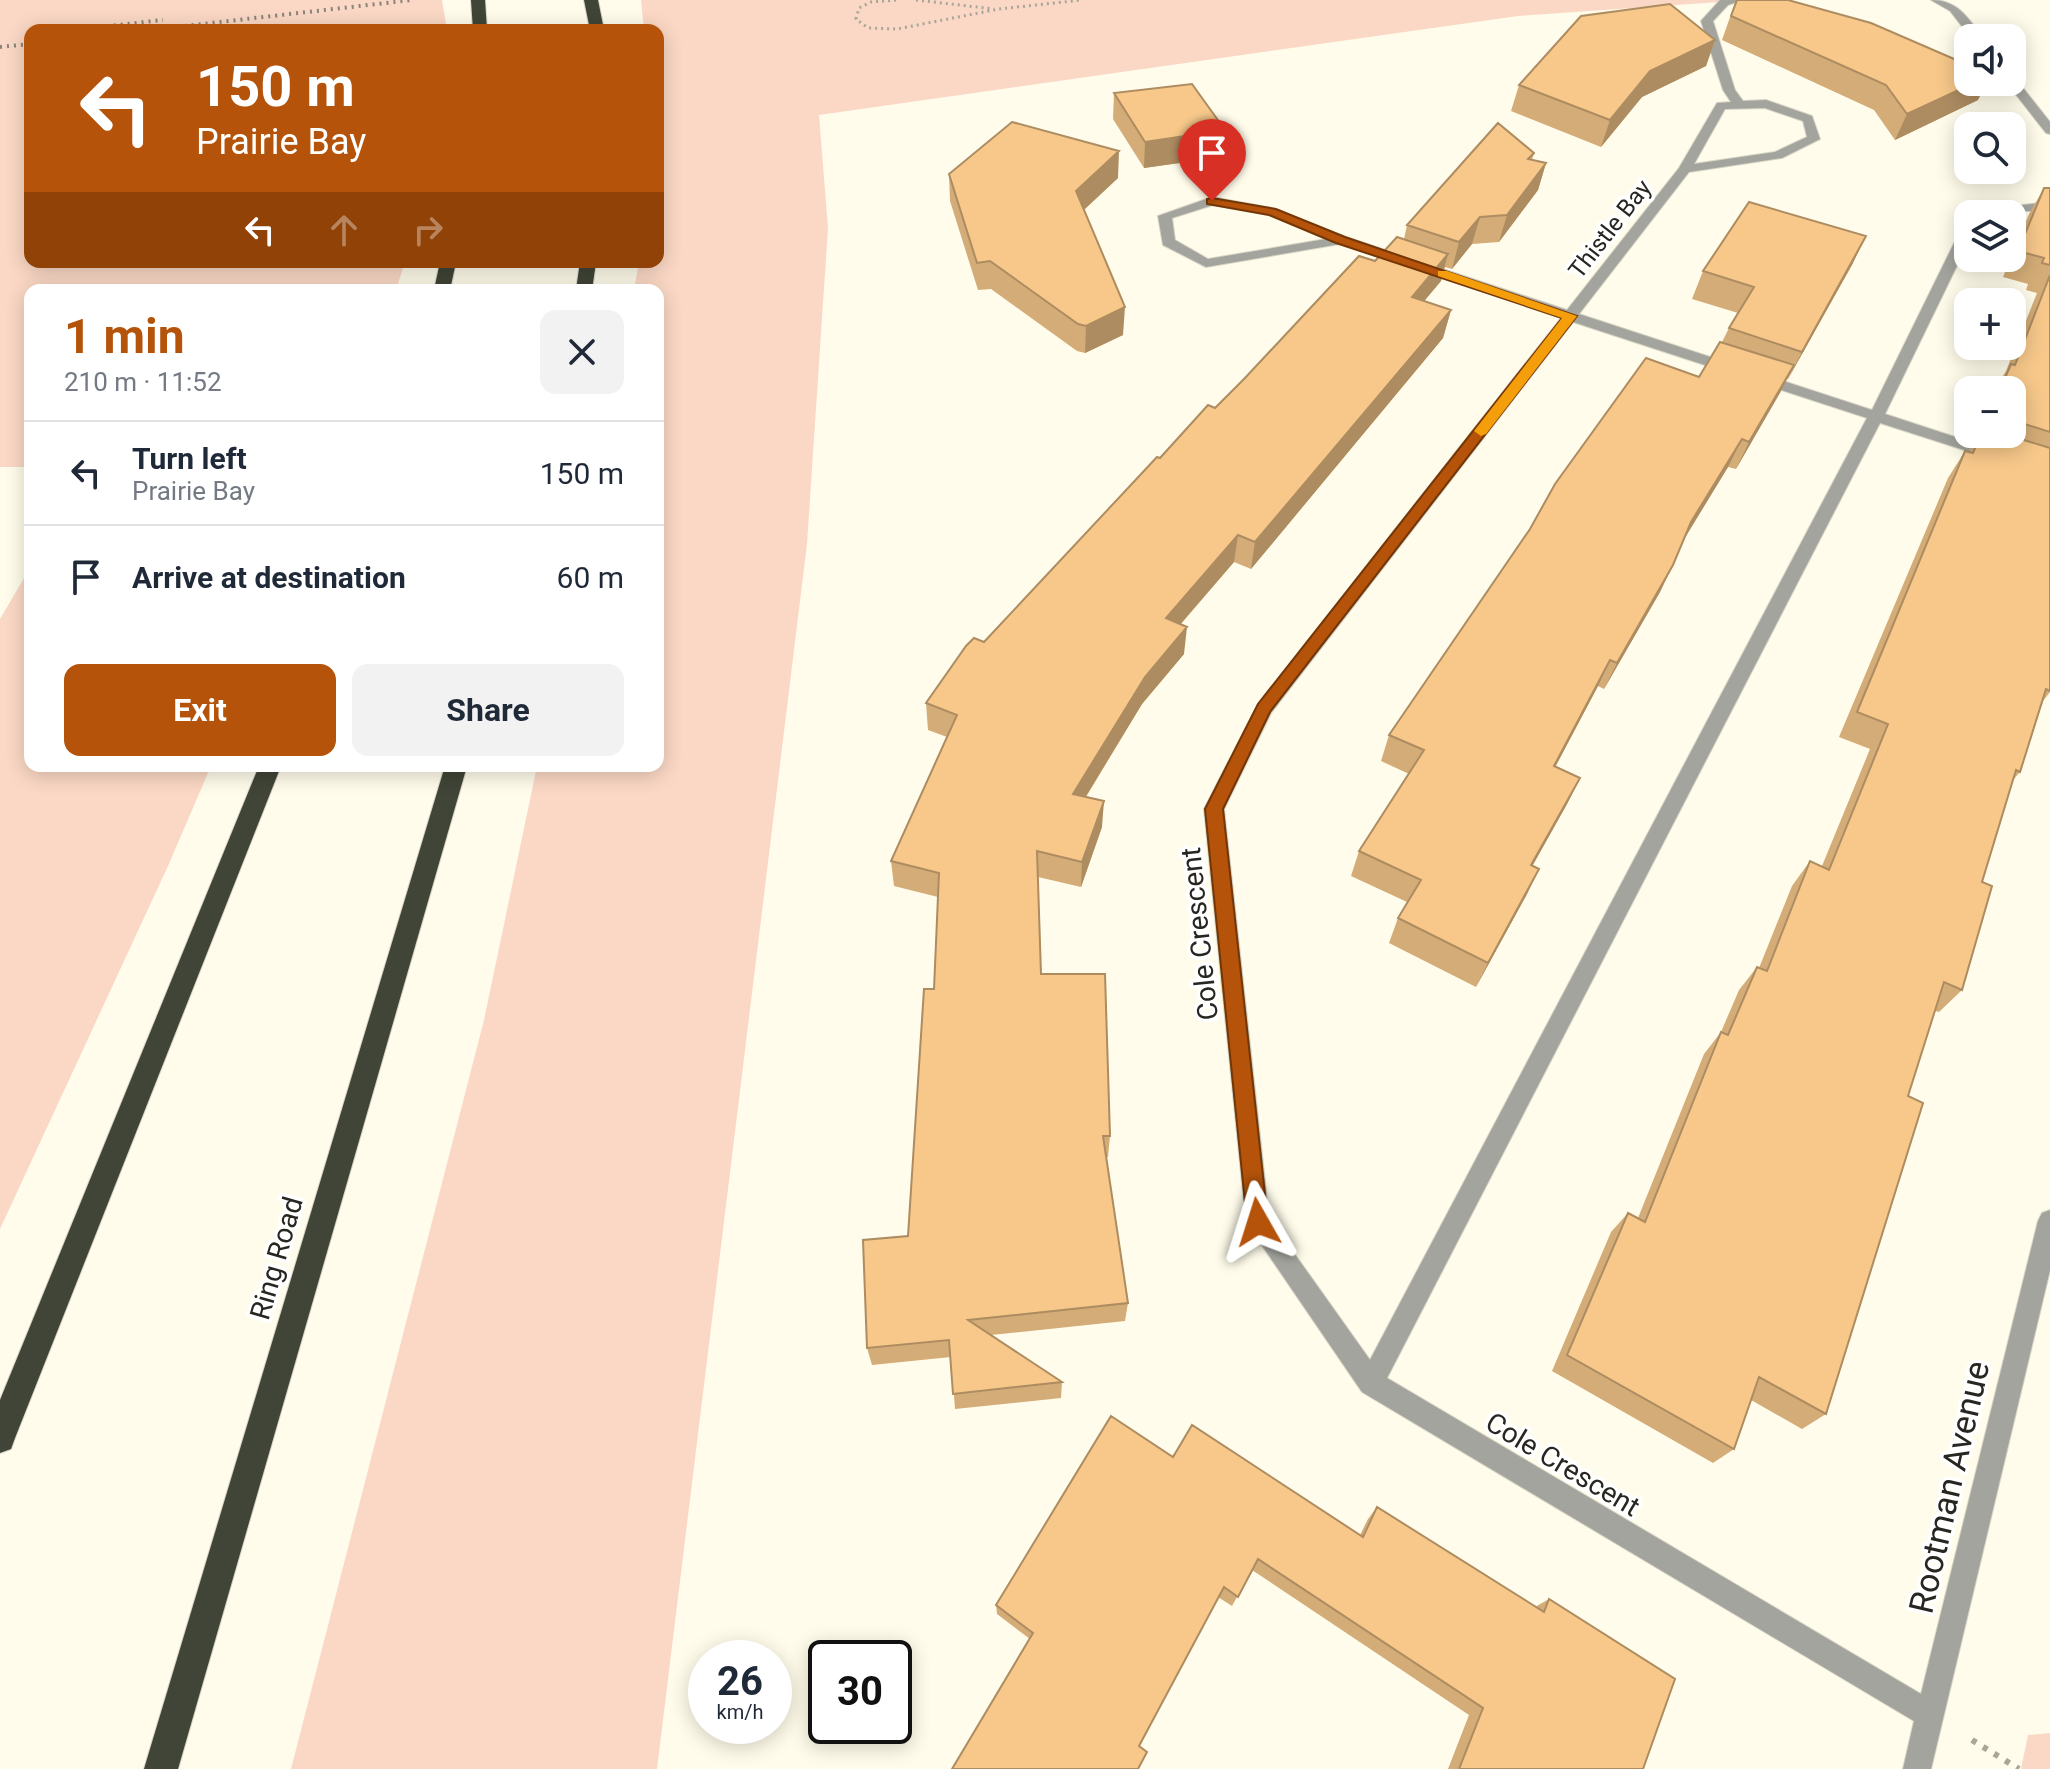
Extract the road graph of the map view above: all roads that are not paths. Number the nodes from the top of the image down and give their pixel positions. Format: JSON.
{"nodes":[{"id":1,"x":478,"y":0,"type":"edge"},
{"id":2,"x":591,"y":0,"type":"edge"},
{"id":3,"x":1737,"y":0,"type":"edge"},
{"id":4,"x":1937,"y":0,"type":"edge"},
{"id":5,"x":480,"y":24,"type":"edge"},
{"id":6,"x":596,"y":24,"type":"edge"},
{"id":7,"x":1966,"y":24,"type":"edge"},
{"id":8,"x":2023,"y":96,"type":"edge"},
{"id":9,"x":1739,"y":105,"type":"junction"},
{"id":10,"x":2050,"y":130,"type":"edge"},
{"id":11,"x":1685,"y":169,"type":"junction"},
{"id":12,"x":2050,"y":206,"type":"edge"},
{"id":13,"x":2026,"y":209,"type":"edge"},
{"id":14,"x":1341,"y":240,"type":"junction"},
{"id":15,"x":1954,"y":257,"type":"edge"},
{"id":16,"x":1570,"y":316,"type":"junction"},
{"id":17,"x":1876,"y":416,"type":"junction"},
{"id":18,"x":2021,"y":463,"type":"edge"},
{"id":19,"x":268,"y":772,"type":"edge"},
{"id":20,"x":454,"y":772,"type":"edge"},
{"id":21,"x":2050,"y":1221,"type":"edge"},
{"id":22,"x":1371,"y":1383,"type":"junction"},
{"id":23,"x":0,"y":1438,"type":"edge"},
{"id":24,"x":1932,"y":1716,"type":"junction"},
{"id":25,"x":161,"y":1769,"type":"edge"},
{"id":26,"x":1917,"y":1769,"type":"edge"}],
"edges":[{"from":1,"to":5,"type":"highway"},
{"from":2,"to":6,"type":"highway"},
{"from":3,"to":9,"type":"street"},
{"from":4,"to":7,"type":"street"},
{"from":8,"to":10,"type":"street"},
{"from":9,"to":11,"type":"street","name":"Thistle Bay"},
{"from":9,"to":11,"type":"street","name":"Thistle Bay"},
{"from":11,"to":16,"type":"street","name":"Thistle Bay"},
{"from":12,"to":13,"type":"street"},
{"from":14,"to":14,"type":"street"},
{"from":14,"to":16,"type":"street"},
{"from":15,"to":17,"type":"street"},
{"from":16,"to":17,"type":"street"},
{"from":16,"to":22,"type":"street","name":"Cole Crescent"},
{"from":17,"to":18,"type":"street"},
{"from":17,"to":22,"type":"street"},
{"from":19,"to":23,"type":"highway"},
{"from":20,"to":25,"type":"highway","name":"Ring Road"},
{"from":21,"to":24,"type":"street","name":"Rootman Avenue"},
{"from":22,"to":24,"type":"street","name":"Cole Crescent"},
{"from":24,"to":26,"type":"street","name":"Rootman Avenue"}]}
